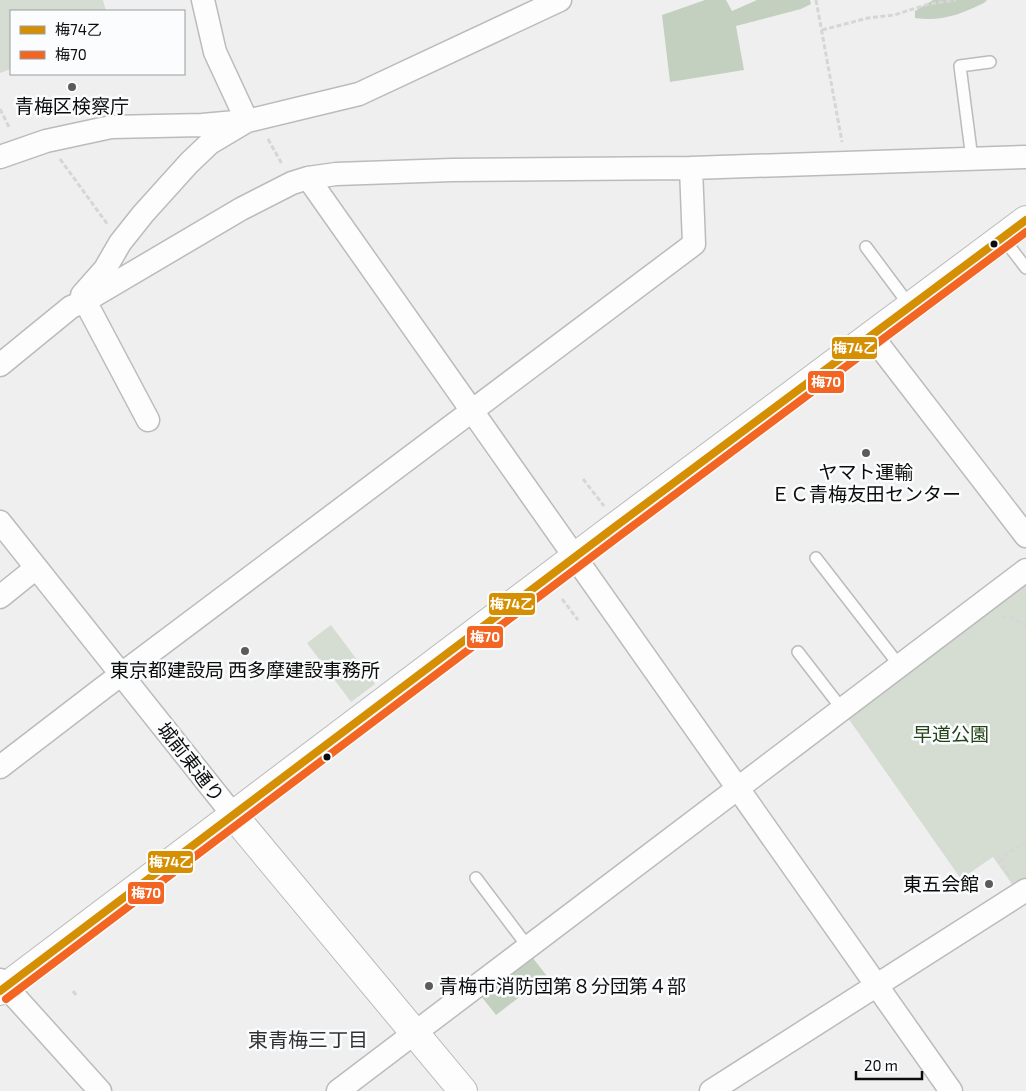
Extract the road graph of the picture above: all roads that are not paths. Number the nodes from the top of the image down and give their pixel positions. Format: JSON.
{"nodes":[{"id":1,"x":203,"y":0,"type":"edge"},
{"id":2,"x":560,"y":0,"type":"edge"},
{"id":3,"x":990,"y":62,"type":"dead end"},
{"id":4,"x":247,"y":122,"type":"junction"},
{"id":5,"x":0,"y":157,"type":"edge"},
{"id":6,"x":1026,"y":157,"type":"edge"},
{"id":7,"x":972,"y":159,"type":"junction"},
{"id":8,"x":692,"y":168,"type":"junction"},
{"id":9,"x":300,"y":181,"type":"junction"},
{"id":10,"x":1026,"y":220,"type":"edge"},
{"id":11,"x":1003,"y":238,"type":"junction"},
{"id":12,"x":866,"y":247,"type":"dead end"},
{"id":13,"x":1026,"y":268,"type":"edge"},
{"id":14,"x":78,"y":304,"type":"junction"},
{"id":15,"x":910,"y":306,"type":"junction"},
{"id":16,"x":871,"y":335,"type":"junction"},
{"id":17,"x":0,"y":365,"type":"edge"},
{"id":18,"x":471,"y":412,"type":"junction"},
{"id":19,"x":148,"y":420,"type":"dead end"},
{"id":20,"x":0,"y":522,"type":"edge"},
{"id":21,"x":1026,"y":536,"type":"edge"},
{"id":22,"x":574,"y":558,"type":"junction"},
{"id":23,"x":816,"y":558,"type":"dead end"},
{"id":24,"x":36,"y":568,"type":"junction"},
{"id":25,"x":1026,"y":570,"type":"edge"},
{"id":26,"x":0,"y":596,"type":"edge"},
{"id":27,"x":798,"y":652,"type":"dead end"},
{"id":28,"x":899,"y":665,"type":"junction"},
{"id":29,"x":122,"y":675,"type":"junction"},
{"id":30,"x":842,"y":709,"type":"junction"},
{"id":31,"x":0,"y":767,"type":"edge"},
{"id":32,"x":737,"y":788,"type":"junction"},
{"id":33,"x":234,"y":816,"type":"junction"},
{"id":34,"x":476,"y":878,"type":"dead end"},
{"id":35,"x":1023,"y":892,"type":"edge"},
{"id":36,"x":528,"y":947,"type":"junction"},
{"id":37,"x":2,"y":986,"type":"edge"},
{"id":38,"x":878,"y":986,"type":"junction"},
{"id":39,"x":414,"y":1033,"type":"junction"},
{"id":40,"x":100,"y":1091,"type":"edge"},
{"id":41,"x":338,"y":1091,"type":"edge"},
{"id":42,"x":463,"y":1091,"type":"edge"},
{"id":43,"x":712,"y":1091,"type":"edge"},
{"id":44,"x":951,"y":1091,"type":"edge"}],
"edges":[{"from":1,"to":4,"type":"street"},
{"from":2,"to":4,"type":"street"},
{"from":3,"to":7,"type":"lane"},
{"from":4,"to":5,"type":"street"},
{"from":4,"to":14,"type":"street"},
{"from":6,"to":7,"type":"street"},
{"from":7,"to":8,"type":"street"},
{"from":8,"to":9,"type":"street"},
{"from":8,"to":18,"type":"street"},
{"from":9,"to":14,"type":"street"},
{"from":9,"to":18,"type":"street"},
{"from":10,"to":11,"type":"main road"},
{"from":11,"to":13,"type":"lane"},
{"from":11,"to":15,"type":"main road"},
{"from":12,"to":15,"type":"lane"},
{"from":14,"to":17,"type":"street"},
{"from":14,"to":19,"type":"street"},
{"from":15,"to":16,"type":"main road"},
{"from":16,"to":21,"type":"street"},
{"from":16,"to":22,"type":"main road"},
{"from":18,"to":22,"type":"street"},
{"from":18,"to":29,"type":"street"},
{"from":20,"to":24,"type":"street","name":"城前東通り"},
{"from":22,"to":32,"type":"street"},
{"from":22,"to":33,"type":"main road"},
{"from":23,"to":28,"type":"lane"},
{"from":24,"to":26,"type":"street"},
{"from":24,"to":29,"type":"street","name":"城前東通り"},
{"from":25,"to":28,"type":"street"},
{"from":27,"to":30,"type":"lane"},
{"from":28,"to":30,"type":"street"},
{"from":29,"to":31,"type":"street"},
{"from":29,"to":33,"type":"street","name":"城前東通り"},
{"from":30,"to":32,"type":"street"},
{"from":32,"to":36,"type":"street"},
{"from":32,"to":38,"type":"street"},
{"from":33,"to":37,"type":"main road"},
{"from":33,"to":39,"type":"main road","name":"城前東通り"},
{"from":34,"to":36,"type":"lane"},
{"from":35,"to":38,"type":"street"},
{"from":36,"to":39,"type":"street"},
{"from":37,"to":40,"type":"street"},
{"from":38,"to":43,"type":"street"},
{"from":38,"to":44,"type":"street"},
{"from":39,"to":41,"type":"street"},
{"from":39,"to":42,"type":"main road","name":"城前東通り"}]}
